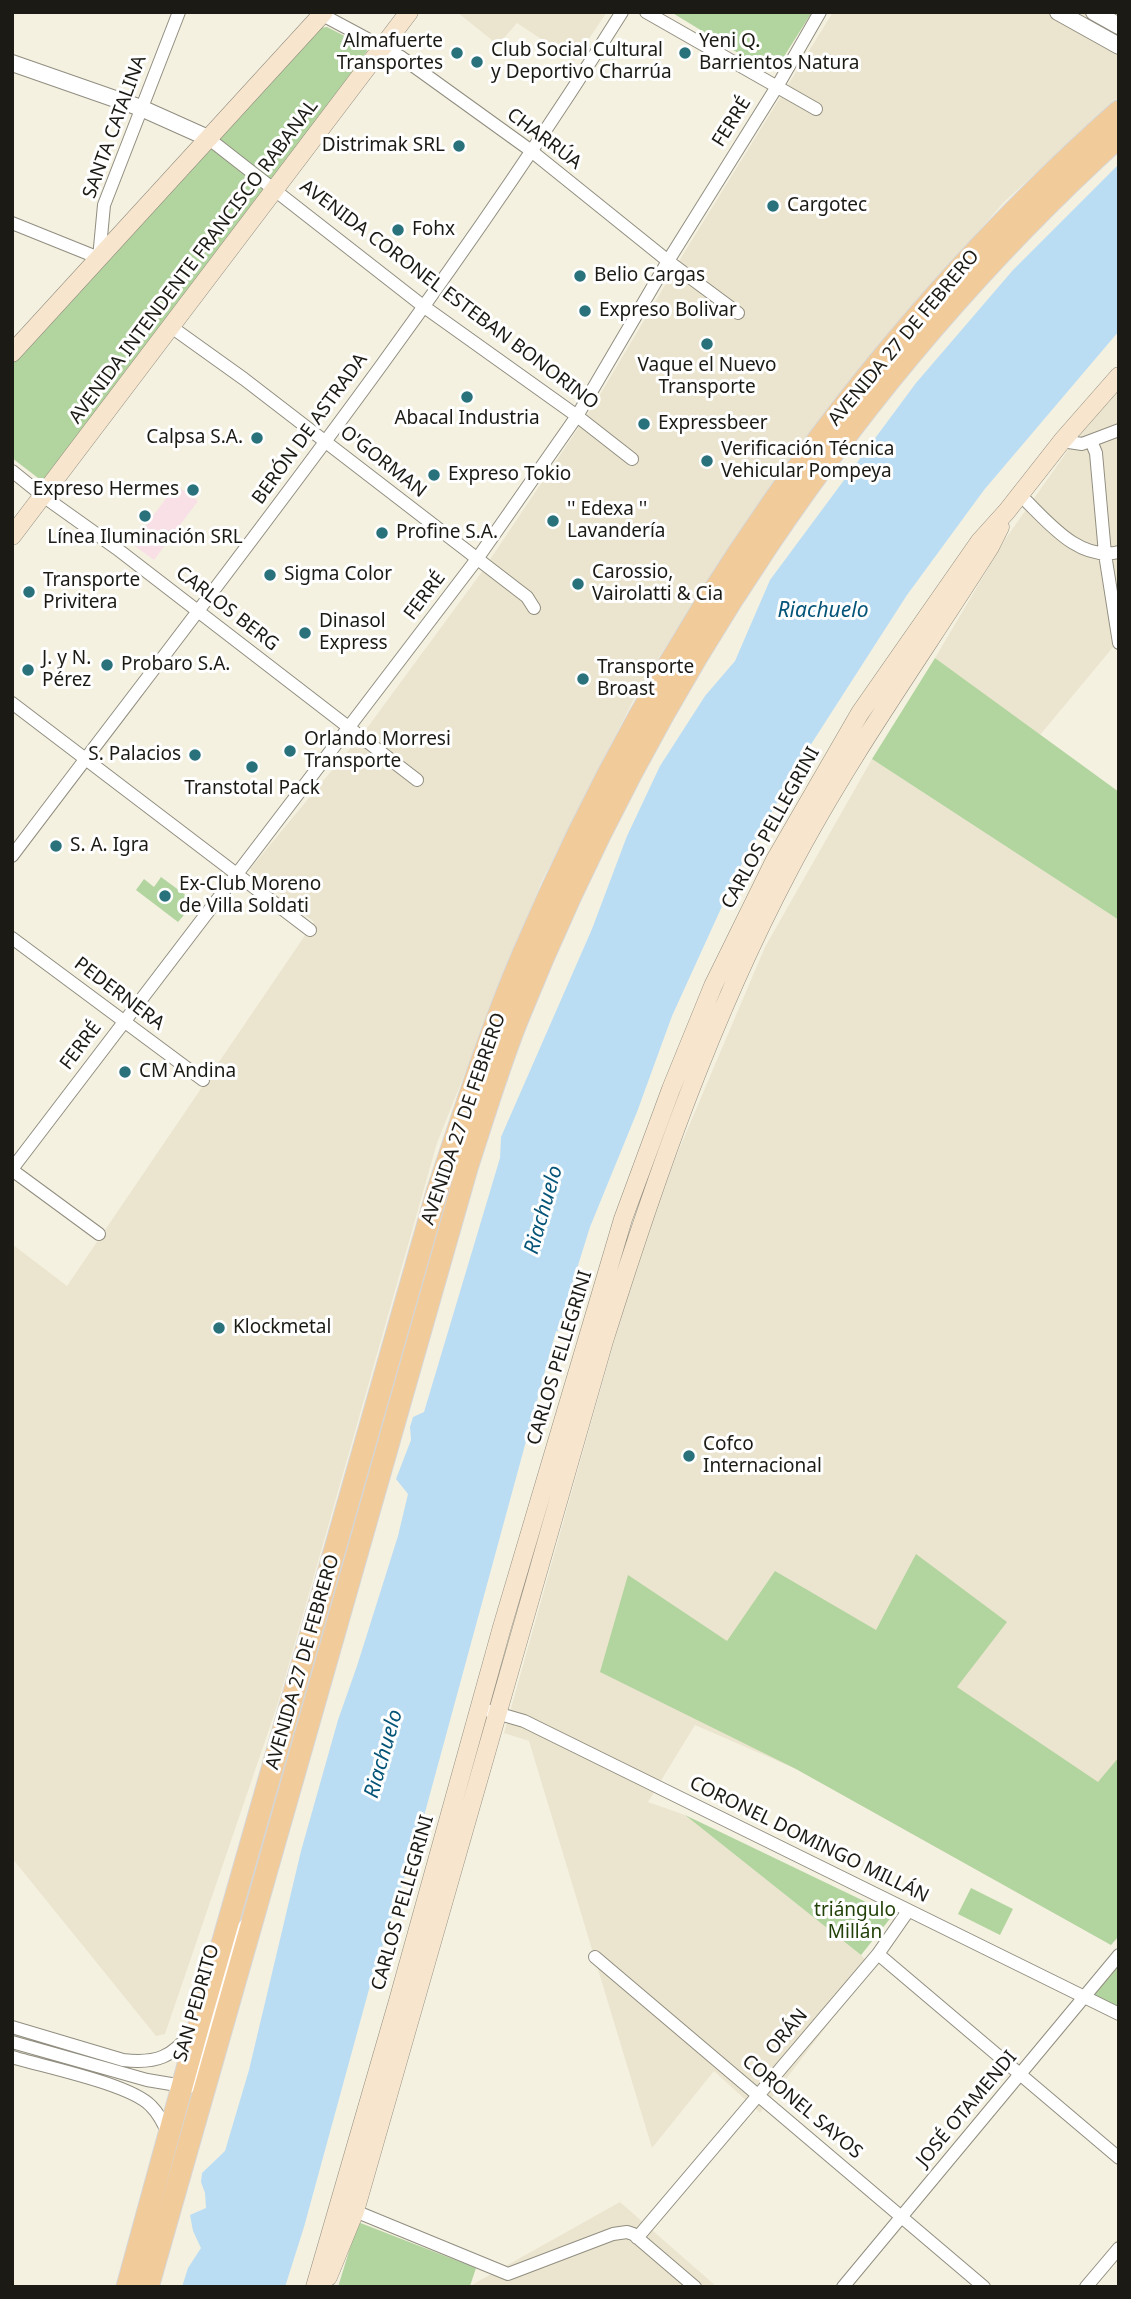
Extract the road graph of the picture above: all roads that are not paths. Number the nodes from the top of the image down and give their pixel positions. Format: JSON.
{"nodes":[{"id":1,"x":179,"y":12,"type":"edge"},
{"id":2,"x":409,"y":12,"type":"edge"},
{"id":3,"x":622,"y":12,"type":"edge"},
{"id":4,"x":646,"y":12,"type":"edge"},
{"id":5,"x":820,"y":12,"type":"edge"},
{"id":6,"x":1058,"y":12,"type":"edge"},
{"id":7,"x":1094,"y":12,"type":"edge"},
{"id":8,"x":321,"y":13,"type":"edge"},
{"id":9,"x":1119,"y":26,"type":"edge"},
{"id":10,"x":1119,"y":46,"type":"edge"},
{"id":11,"x":382,"y":47,"type":"junction"},
{"id":12,"x":12,"y":63,"type":"edge"},
{"id":13,"x":778,"y":85,"type":"junction"},
{"id":14,"x":141,"y":108,"type":"junction"},
{"id":15,"x":816,"y":108,"type":"dead end"},
{"id":16,"x":1119,"y":111,"type":"edge"},
{"id":17,"x":1119,"y":137,"type":"edge"},
{"id":18,"x":208,"y":138,"type":"junction"},
{"id":19,"x":530,"y":150,"type":"junction"},
{"id":20,"x":273,"y":189,"type":"junction"},
{"id":21,"x":12,"y":223,"type":"edge"},
{"id":22,"x":99,"y":258,"type":"junction"},
{"id":23,"x":668,"y":261,"type":"junction"},
{"id":24,"x":423,"y":306,"type":"junction"},
{"id":25,"x":738,"y":313,"type":"dead end"},
{"id":26,"x":170,"y":326,"type":"junction"},
{"id":27,"x":12,"y":352,"type":"edge"},
{"id":28,"x":1119,"y":376,"type":"edge"},
{"id":29,"x":577,"y":416,"type":"junction"},
{"id":30,"x":1119,"y":429,"type":"edge"},
{"id":31,"x":1062,"y":441,"type":"junction"},
{"id":32,"x":1091,"y":441,"type":"junction"},
{"id":33,"x":327,"y":442,"type":"junction"},
{"id":34,"x":632,"y":459,"type":"dead end"},
{"id":35,"x":12,"y":471,"type":"edge"},
{"id":36,"x":1019,"y":495,"type":"junction"},
{"id":37,"x":43,"y":496,"type":"junction"},
{"id":38,"x":1007,"y":511,"type":"junction"},
{"id":39,"x":12,"y":537,"type":"edge"},
{"id":40,"x":1119,"y":552,"type":"edge"},
{"id":41,"x":1105,"y":554,"type":"junction"},
{"id":42,"x":477,"y":559,"type":"junction"},
{"id":43,"x":534,"y":608,"type":"dead end"},
{"id":44,"x":199,"y":611,"type":"junction"},
{"id":45,"x":1119,"y":643,"type":"edge"},
{"id":46,"x":658,"y":702,"type":"junction"},
{"id":47,"x":12,"y":703,"type":"edge"},
{"id":48,"x":350,"y":727,"type":"junction"},
{"id":49,"x":85,"y":760,"type":"junction"},
{"id":50,"x":417,"y":780,"type":"dead end"},
{"id":51,"x":12,"y":856,"type":"edge"},
{"id":52,"x":238,"y":873,"type":"junction"},
{"id":53,"x":563,"y":889,"type":"junction"},
{"id":54,"x":310,"y":930,"type":"dead end"},
{"id":55,"x":12,"y":939,"type":"edge"},
{"id":56,"x":123,"y":1022,"type":"junction"},
{"id":57,"x":203,"y":1080,"type":"dead end"},
{"id":58,"x":12,"y":1169,"type":"edge"},
{"id":59,"x":99,"y":1234,"type":"dead end"},
{"id":60,"x":398,"y":1366,"type":"junction"},
{"id":61,"x":479,"y":1708,"type":"junction"},
{"id":62,"x":498,"y":1714,"type":"junction"},
{"id":63,"x":908,"y":1911,"type":"junction"},
{"id":64,"x":251,"y":1919,"type":"junction"},
{"id":65,"x":878,"y":1954,"type":"junction"},
{"id":66,"x":595,"y":1957,"type":"dead end"},
{"id":67,"x":1117,"y":1959,"type":"edge"},
{"id":68,"x":1085,"y":1998,"type":"junction"},
{"id":69,"x":1119,"y":2014,"type":"edge"},
{"id":70,"x":200,"y":2021,"type":"junction"},
{"id":71,"x":12,"y":2027,"type":"edge"},
{"id":72,"x":12,"y":2042,"type":"edge"},
{"id":73,"x":12,"y":2057,"type":"edge"},
{"id":74,"x":1021,"y":2074,"type":"junction"},
{"id":75,"x":183,"y":2087,"type":"junction"},
{"id":76,"x":758,"y":2096,"type":"junction"},
{"id":77,"x":170,"y":2137,"type":"junction"},
{"id":78,"x":1119,"y":2158,"type":"edge"},
{"id":79,"x":347,"y":2208,"type":"junction"},
{"id":80,"x":902,"y":2217,"type":"junction"},
{"id":81,"x":637,"y":2238,"type":"junction"},
{"id":82,"x":1119,"y":2248,"type":"edge"},
{"id":83,"x":132,"y":2286,"type":"edge"},
{"id":84,"x":315,"y":2287,"type":"edge"},
{"id":85,"x":323,"y":2287,"type":"edge"},
{"id":86,"x":695,"y":2287,"type":"edge"},
{"id":87,"x":843,"y":2287,"type":"edge"},
{"id":88,"x":984,"y":2287,"type":"edge"},
{"id":89,"x":1086,"y":2287,"type":"edge"}],
"edges":[{"from":1,"to":14,"type":"street","name":"SANTA CATALINA"},
{"from":2,"to":11,"type":"main road","name":"AVENIDA INTENDENTE FRANCISCO RABANAL"},
{"from":3,"to":19,"type":"street","name":"BERÓN DE ASTRADA"},
{"from":4,"to":13,"type":"street"},
{"from":5,"to":13,"type":"street","name":"FERRÉ"},
{"from":6,"to":10,"type":"street"},
{"from":7,"to":9,"type":"street"},
{"from":8,"to":11,"type":"street","name":"CHARRÚA"},
{"from":8,"to":18,"type":"main road"},
{"from":11,"to":19,"type":"street","name":"CHARRÚA"},
{"from":11,"to":20,"type":"main road","name":"AVENIDA INTENDENTE FRANCISCO RABANAL"},
{"from":12,"to":14,"type":"street","name":"AVENIDA CORONEL ESTEBAN BONORINO"},
{"from":13,"to":15,"type":"street"},
{"from":13,"to":23,"type":"street","name":"FERRÉ"},
{"from":14,"to":18,"type":"street","name":"AVENIDA CORONEL ESTEBAN BONORINO"},
{"from":14,"to":22,"type":"street","name":"SANTA CATALINA"},
{"from":16,"to":46,"type":"main road","name":"AVENIDA 27 DE FEBRERO"},
{"from":17,"to":46,"type":"main road","name":"AVENIDA 27 DE FEBRERO"},
{"from":18,"to":20,"type":"street","name":"AVENIDA CORONEL ESTEBAN BONORINO"},
{"from":18,"to":22,"type":"main road"},
{"from":19,"to":23,"type":"street","name":"CHARRÚA"},
{"from":19,"to":24,"type":"street","name":"BERÓN DE ASTRADA"},
{"from":20,"to":24,"type":"street","name":"AVENIDA CORONEL ESTEBAN BONORINO"},
{"from":20,"to":26,"type":"main road","name":"AVENIDA INTENDENTE FRANCISCO RABANAL"},
{"from":21,"to":22,"type":"street"},
{"from":22,"to":27,"type":"main road"},
{"from":23,"to":25,"type":"street","name":"CHARRÚA"},
{"from":23,"to":29,"type":"street","name":"FERRÉ"},
{"from":24,"to":29,"type":"street","name":"AVENIDA CORONEL ESTEBAN BONORINO"},
{"from":24,"to":33,"type":"street","name":"BERÓN DE ASTRADA"},
{"from":26,"to":33,"type":"street","name":"O'GORMAN"},
{"from":26,"to":37,"type":"main road","name":"AVENIDA INTENDENTE FRANCISCO RABANAL"},
{"from":28,"to":31,"type":"main road","name":"CARLOS PELLEGRINI"},
{"from":29,"to":34,"type":"street","name":"AVENIDA CORONEL ESTEBAN BONORINO"},
{"from":29,"to":42,"type":"street","name":"FERRÉ"},
{"from":30,"to":32,"type":"street"},
{"from":31,"to":32,"type":"street"},
{"from":31,"to":36,"type":"main road","name":"CARLOS PELLEGRINI"},
{"from":32,"to":41,"type":"street"},
{"from":33,"to":42,"type":"street","name":"O'GORMAN"},
{"from":33,"to":44,"type":"street","name":"BERÓN DE ASTRADA"},
{"from":35,"to":37,"type":"street","name":"CARLOS BERG"},
{"from":36,"to":38,"type":"main road","name":"CARLOS PELLEGRINI"},
{"from":36,"to":41,"type":"street"},
{"from":37,"to":39,"type":"main road","name":"AVENIDA INTENDENTE FRANCISCO RABANAL"},
{"from":37,"to":44,"type":"street","name":"CARLOS BERG"},
{"from":38,"to":61,"type":"main road","name":"CARLOS PELLEGRINI"},
{"from":38,"to":62,"type":"main road","name":"CARLOS PELLEGRINI"},
{"from":40,"to":41,"type":"street"},
{"from":41,"to":45,"type":"street"},
{"from":42,"to":43,"type":"street","name":"O'GORMAN"},
{"from":42,"to":48,"type":"street","name":"FERRÉ"},
{"from":44,"to":48,"type":"street","name":"CARLOS BERG"},
{"from":44,"to":49,"type":"street","name":"BERÓN DE ASTRADA"},
{"from":46,"to":53,"type":"main road","name":"AVENIDA 27 DE FEBRERO"},
{"from":47,"to":49,"type":"street"},
{"from":48,"to":50,"type":"street","name":"CARLOS BERG"},
{"from":48,"to":52,"type":"street","name":"FERRÉ"},
{"from":49,"to":51,"type":"street","name":"BERÓN DE ASTRADA"},
{"from":49,"to":52,"type":"street"},
{"from":52,"to":54,"type":"street"},
{"from":52,"to":56,"type":"street","name":"FERRÉ"},
{"from":53,"to":60,"type":"main road","name":"AVENIDA 27 DE FEBRERO"},
{"from":53,"to":60,"type":"main road","name":"AVENIDA 27 DE FEBRERO"},
{"from":55,"to":56,"type":"street","name":"PEDERNERA"},
{"from":56,"to":57,"type":"street","name":"PEDERNERA"},
{"from":56,"to":58,"type":"street","name":"FERRÉ"},
{"from":58,"to":59,"type":"street"},
{"from":60,"to":64,"type":"main road","name":"AVENIDA 27 DE FEBRERO"},
{"from":60,"to":70,"type":"main road","name":"AVENIDA 27 DE FEBRERO"},
{"from":61,"to":62,"type":"street","name":"CORONEL DOMINGO MILLÁN"},
{"from":61,"to":79,"type":"main road","name":"CARLOS PELLEGRINI"},
{"from":62,"to":63,"type":"street","name":"CORONEL DOMINGO MILLÁN"},
{"from":62,"to":79,"type":"main road","name":"CARLOS PELLEGRINI"},
{"from":63,"to":65,"type":"street","name":"ORÁN"},
{"from":63,"to":68,"type":"street","name":"CORONEL DOMINGO MILLÁN"},
{"from":64,"to":75,"type":"street","name":"SAN PEDRITO"},
{"from":64,"to":83,"type":"main road","name":"AVENIDA 27 DE FEBRERO"},
{"from":65,"to":74,"type":"street"},
{"from":65,"to":76,"type":"street","name":"ORÁN"},
{"from":66,"to":76,"type":"street","name":"CORONEL SAYOS"},
{"from":67,"to":68,"type":"street","name":"JOSÉ OTAMENDI"},
{"from":68,"to":69,"type":"street","name":"CORONEL DOMINGO MILLÁN"},
{"from":68,"to":74,"type":"street","name":"JOSÉ OTAMENDI"},
{"from":70,"to":71,"type":"street","name":"SAN PEDRITO"},
{"from":70,"to":75,"type":"main road","name":"AVENIDA 27 DE FEBRERO"},
{"from":72,"to":75,"type":"street","name":"SAN PEDRITO"},
{"from":73,"to":77,"type":"street"},
{"from":74,"to":78,"type":"street"},
{"from":74,"to":80,"type":"street","name":"JOSÉ OTAMENDI"},
{"from":75,"to":77,"type":"main road","name":"AVENIDA 27 DE FEBRERO"},
{"from":76,"to":80,"type":"street","name":"CORONEL SAYOS"},
{"from":76,"to":81,"type":"street","name":"ORÁN"},
{"from":77,"to":83,"type":"main road","name":"AVENIDA 27 DE FEBRERO"},
{"from":79,"to":81,"type":"street"},
{"from":79,"to":84,"type":"main road","name":"CARLOS PELLEGRINI"},
{"from":79,"to":85,"type":"main road","name":"CARLOS PELLEGRINI"},
{"from":80,"to":87,"type":"street","name":"JOSÉ OTAMENDI"},
{"from":80,"to":88,"type":"street","name":"CORONEL SAYOS"},
{"from":81,"to":86,"type":"street"},
{"from":82,"to":89,"type":"street"}]}
